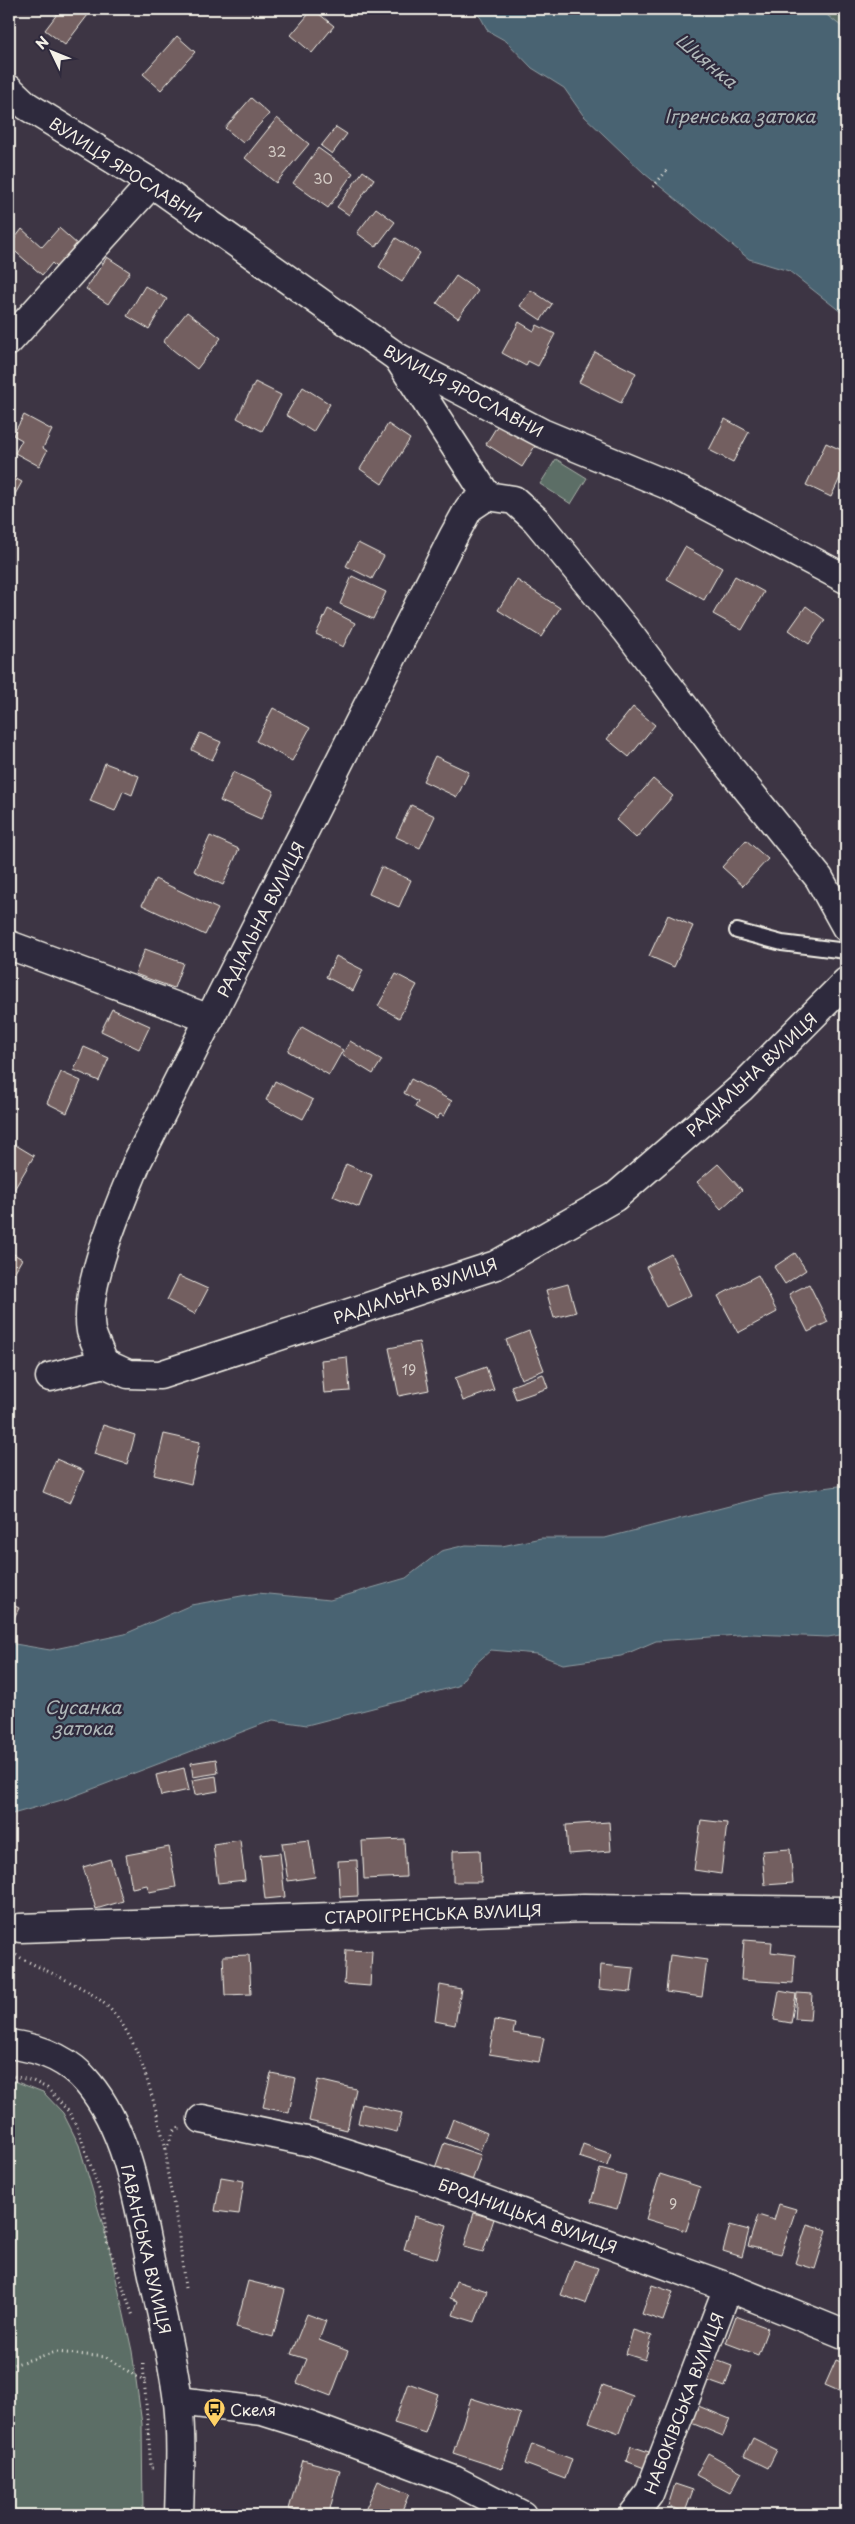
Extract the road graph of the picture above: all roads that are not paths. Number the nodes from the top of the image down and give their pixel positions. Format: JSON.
{"nodes":[{"id":1,"x":9,"y":89,"type":"edge"},
{"id":2,"x":152,"y":183,"type":"junction"},
{"id":3,"x":9,"y":341,"type":"edge"},
{"id":4,"x":397,"y":357,"type":"junction"},
{"id":5,"x":487,"y":496,"type":"junction"},
{"id":6,"x":846,"y":579,"type":"edge"},
{"id":7,"x":846,"y":927,"type":"edge"},
{"id":8,"x":737,"y":931,"type":"dead end"},
{"id":9,"x":9,"y":945,"type":"edge"},
{"id":10,"x":846,"y":951,"type":"edge"},
{"id":11,"x":846,"y":982,"type":"edge"},
{"id":12,"x":210,"y":1019,"type":"junction"},
{"id":13,"x":104,"y":1363,"type":"junction"},
{"id":14,"x":50,"y":1377,"type":"dead end"},
{"id":15,"x":846,"y":1911,"type":"edge"},
{"id":16,"x":14,"y":1939,"type":"edge"},
{"id":17,"x":9,"y":2044,"type":"edge"},
{"id":18,"x":202,"y":2118,"type":"road end"},
{"id":19,"x":728,"y":2287,"type":"junction"},
{"id":20,"x":846,"y":2335,"type":"edge"},
{"id":21,"x":178,"y":2401,"type":"junction"},
{"id":22,"x":179,"y":2515,"type":"edge"},
{"id":23,"x":522,"y":2515,"type":"edge"},
{"id":24,"x":633,"y":2515,"type":"edge"}],
"edges":[{"from":1,"to":2,"type":"street","name":"ВУЛИЦЯ ЯРОСЛАВНИ"},
{"from":2,"to":3,"type":"street"},
{"from":2,"to":4,"type":"street","name":"ВУЛИЦЯ ЯРОСЛАВНИ"},
{"from":4,"to":5,"type":"street"},
{"from":4,"to":6,"type":"street","name":"ВУЛИЦЯ ЯРОСЛАВНИ"},
{"from":5,"to":7,"type":"street"},
{"from":5,"to":12,"type":"street","name":"РАДІАЛЬНА ВУЛИЦЯ"},
{"from":8,"to":10,"type":"lane"},
{"from":9,"to":12,"type":"street"},
{"from":11,"to":13,"type":"street","name":"РАДІАЛЬНА ВУЛИЦЯ"},
{"from":12,"to":13,"type":"street","name":"РАДІАЛЬНА ВУЛИЦЯ"},
{"from":13,"to":14,"type":"street"},
{"from":15,"to":16,"type":"street","name":"СТАРОІГРЕНСЬКА ВУЛИЦЯ"},
{"from":17,"to":21,"type":"street","name":"ГАВАНСЬКА ВУЛИЦЯ"},
{"from":18,"to":19,"type":"street","name":"БРОДНИЦЬКА ВУЛИЦЯ"},
{"from":19,"to":20,"type":"street","name":"БРОДНИЦЬКА ВУЛИЦЯ"},
{"from":19,"to":24,"type":"street","name":"НАБОКІВСЬКА ВУЛИЦЯ"},
{"from":21,"to":22,"type":"street","name":"ГАВАНСЬКА ВУЛИЦЯ"},
{"from":21,"to":23,"type":"street"}]}
